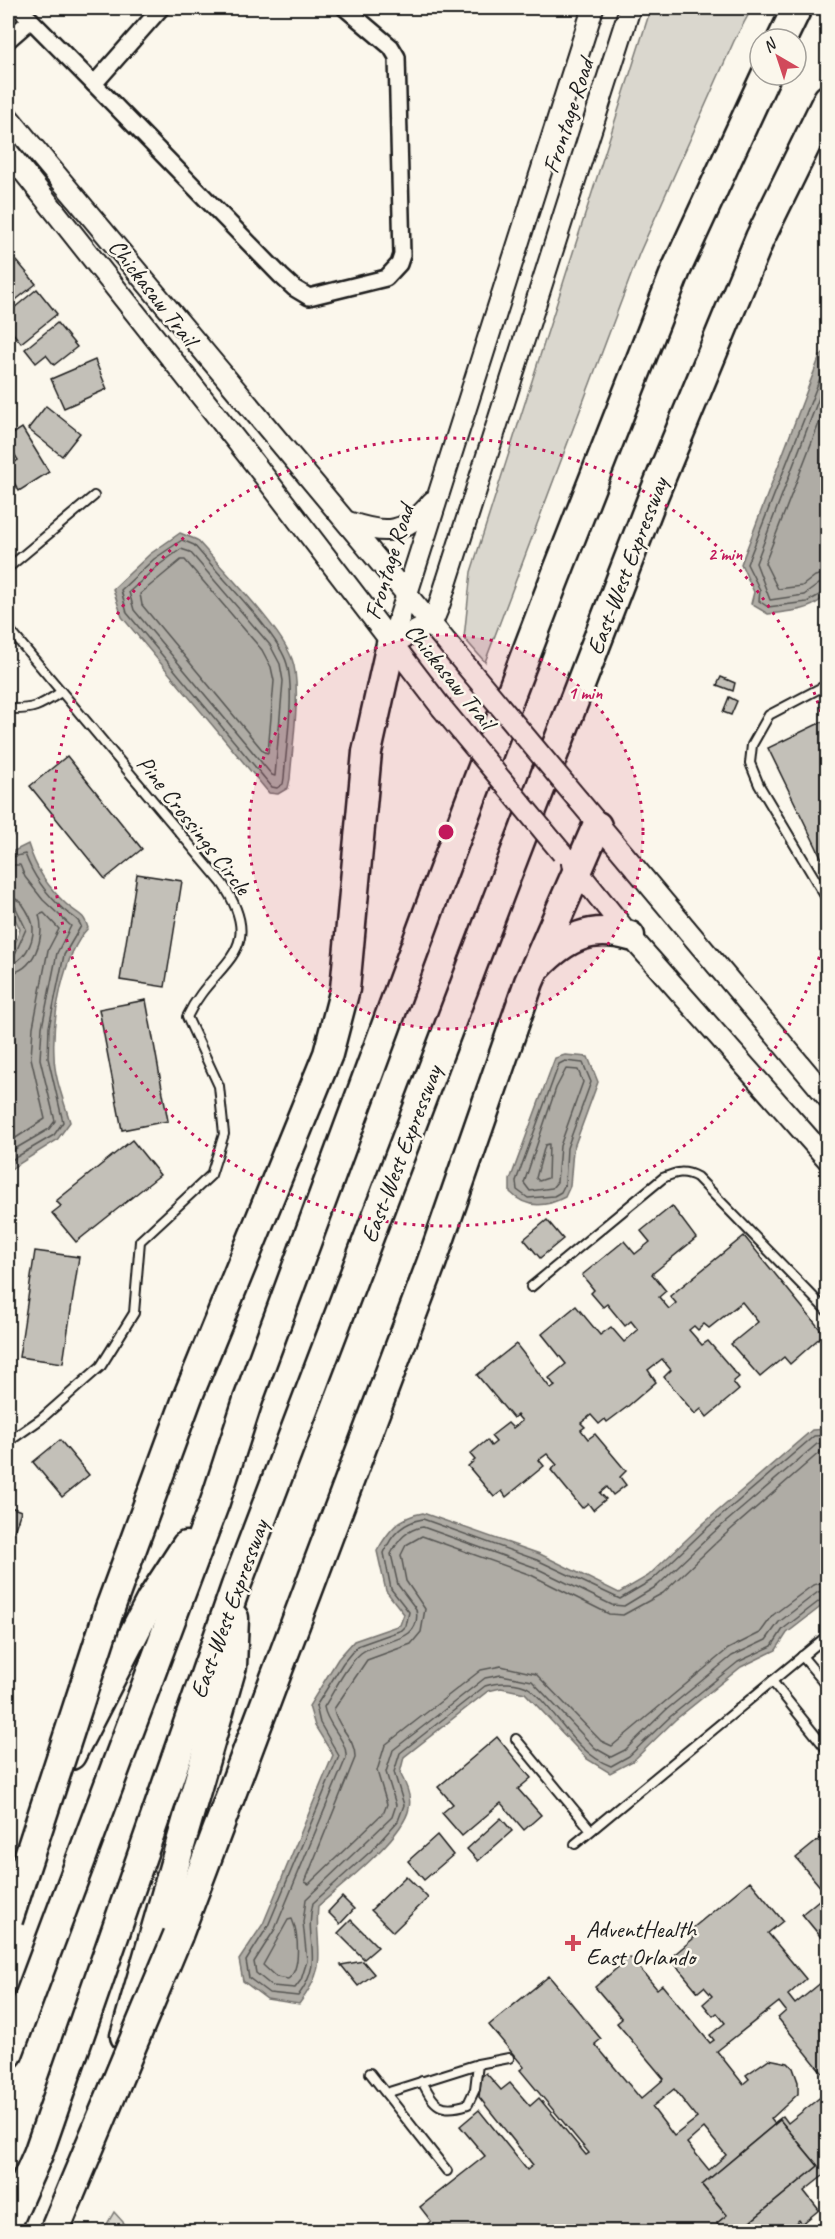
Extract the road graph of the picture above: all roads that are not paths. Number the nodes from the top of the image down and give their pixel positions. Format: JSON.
{"nodes":[{"id":1,"x":19,"y":8,"type":"edge"},
{"id":2,"x":161,"y":8,"type":"edge"},
{"id":3,"x":345,"y":8,"type":"edge"},
{"id":4,"x":594,"y":8,"type":"edge"},
{"id":5,"x":630,"y":8,"type":"edge"},
{"id":6,"x":797,"y":8,"type":"edge"},
{"id":7,"x":31,"y":20,"type":"junction"},
{"id":8,"x":788,"y":27,"type":"edge"},
{"id":9,"x":8,"y":40,"type":"edge"},
{"id":10,"x":94,"y":84,"type":"junction"},
{"id":11,"x":760,"y":87,"type":"edge"},
{"id":12,"x":828,"y":99,"type":"edge"},
{"id":13,"x":8,"y":117,"type":"edge"},
{"id":14,"x":8,"y":152,"type":"edge"},
{"id":15,"x":94,"y":496,"type":"dead end"},
{"id":16,"x":436,"y":497,"type":"junction"},
{"id":17,"x":347,"y":522,"type":"junction"},
{"id":18,"x":8,"y":568,"type":"edge"},
{"id":19,"x":408,"y":596,"type":"junction"},
{"id":20,"x":432,"y":623,"type":"junction"},
{"id":21,"x":8,"y":628,"type":"edge"},
{"id":22,"x":391,"y":644,"type":"junction"},
{"id":23,"x":828,"y":684,"type":"edge"},
{"id":24,"x":61,"y":693,"type":"junction"},
{"id":25,"x":8,"y":709,"type":"edge"},
{"id":26,"x":597,"y":826,"type":"junction"},
{"id":27,"x":569,"y":861,"type":"junction"},
{"id":28,"x":828,"y":901,"type":"edge"},
{"id":29,"x":630,"y":936,"type":"junction"},
{"id":30,"x":533,"y":972,"type":"junction"},
{"id":31,"x":828,"y":1098,"type":"edge"},
{"id":32,"x":828,"y":1160,"type":"edge"},
{"id":33,"x":531,"y":1287,"type":"dead end"},
{"id":34,"x":828,"y":1312,"type":"edge"},
{"id":35,"x":8,"y":1442,"type":"edge"},
{"id":36,"x":215,"y":1502,"type":"junction"},
{"id":37,"x":236,"y":1586,"type":"junction"},
{"id":38,"x":828,"y":1635,"type":"edge"},
{"id":39,"x":802,"y":1656,"type":"junction"},
{"id":40,"x":772,"y":1681,"type":"junction"},
{"id":41,"x":828,"y":1687,"type":"edge"},
{"id":42,"x":516,"y":1739,"type":"dead end"},
{"id":43,"x":828,"y":1751,"type":"edge"},
{"id":44,"x":591,"y":1830,"type":"junction"},
{"id":45,"x":575,"y":1844,"type":"dead end"},
{"id":46,"x":8,"y":1889,"type":"edge"},
{"id":47,"x":8,"y":1920,"type":"edge"},
{"id":48,"x":8,"y":2054,"type":"edge"},
{"id":49,"x":509,"y":2058,"type":"dead end"},
{"id":50,"x":478,"y":2064,"type":"junction"},
{"id":51,"x":370,"y":2073,"type":"dead end"},
{"id":52,"x":422,"y":2081,"type":"junction"},
{"id":53,"x":386,"y":2093,"type":"junction"},
{"id":54,"x":447,"y":2171,"type":"dead end"},
{"id":55,"x":8,"y":2222,"type":"edge"},
{"id":56,"x":54,"y":2232,"type":"edge"},
{"id":57,"x":68,"y":2232,"type":"edge"}],
"edges":[{"from":1,"to":7,"type":"street"},
{"from":2,"to":10,"type":"street"},
{"from":3,"to":10,"type":"street"},
{"from":4,"to":16,"type":"street","name":"Frontage Road"},
{"from":5,"to":20,"type":"street","name":"Frontage Road"},
{"from":6,"to":8,"type":"highway"},
{"from":7,"to":9,"type":"street"},
{"from":7,"to":10,"type":"street"},
{"from":11,"to":36,"type":"highway","name":"East-West Expressway"},
{"from":12,"to":37,"type":"highway","name":"East-West Expressway"},
{"from":13,"to":17,"type":"street","name":"Chickasaw Trail"},
{"from":14,"to":22,"type":"street","name":"Chickasaw Trail"},
{"from":15,"to":18,"type":"lane"},
{"from":16,"to":17,"type":"street"},
{"from":16,"to":19,"type":"street","name":"Frontage Road"},
{"from":17,"to":19,"type":"street","name":"Chickasaw Trail"},
{"from":19,"to":20,"type":"street","name":"Chickasaw Trail"},
{"from":19,"to":22,"type":"street","name":"Frontage Road"},
{"from":20,"to":22,"type":"street","name":"Frontage Road"},
{"from":20,"to":26,"type":"street","name":"Chickasaw Trail","bridge":true},
{"from":21,"to":24,"type":"lane","name":"Pine Crossings Circle"},
{"from":22,"to":27,"type":"street","name":"Chickasaw Trail","bridge":true},
{"from":22,"to":47,"type":"highway","bridge":true},
{"from":23,"to":28,"type":"lane"},
{"from":24,"to":25,"type":"lane"},
{"from":24,"to":35,"type":"lane","name":"Pine Crossings Circle"},
{"from":26,"to":27,"type":"highway"},
{"from":26,"to":31,"type":"street","name":"Chickasaw Trail"},
{"from":27,"to":29,"type":"street","name":"Chickasaw Trail"},
{"from":27,"to":30,"type":"highway"},
{"from":29,"to":30,"type":"highway"},
{"from":29,"to":32,"type":"street","name":"Chickasaw Trail"},
{"from":30,"to":56,"type":"highway","bridge":true},
{"from":33,"to":34,"type":"lane"},
{"from":36,"to":46,"type":"highway"},
{"from":36,"to":48,"type":"highway","name":"East-West Expressway"},
{"from":37,"to":55,"type":"highway","name":"East-West Expressway"},
{"from":37,"to":57,"type":"highway"},
{"from":38,"to":39,"type":"lane"},
{"from":39,"to":40,"type":"lane"},
{"from":39,"to":41,"type":"lane"},
{"from":40,"to":43,"type":"lane"},
{"from":40,"to":44,"type":"lane"},
{"from":42,"to":44,"type":"lane"},
{"from":44,"to":45,"type":"lane"},
{"from":49,"to":50,"type":"lane"},
{"from":50,"to":52,"type":"lane"},
{"from":50,"to":52,"type":"lane"},
{"from":51,"to":53,"type":"lane"},
{"from":52,"to":53,"type":"lane"},
{"from":53,"to":54,"type":"lane"}]}
